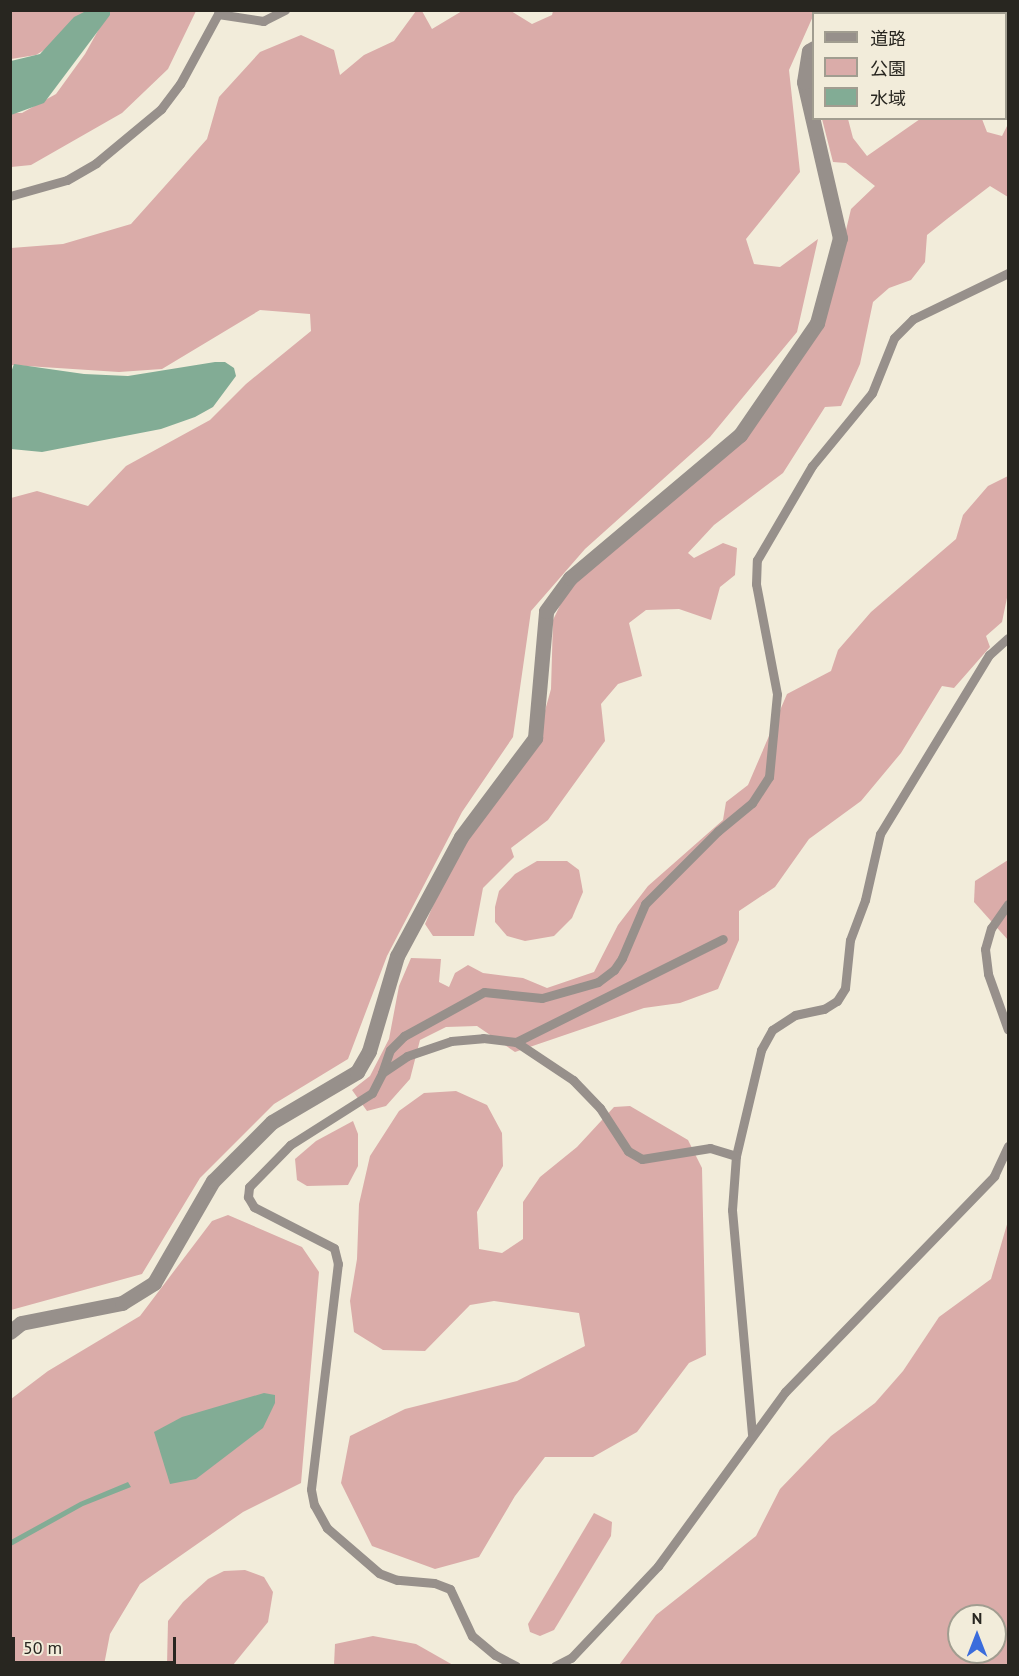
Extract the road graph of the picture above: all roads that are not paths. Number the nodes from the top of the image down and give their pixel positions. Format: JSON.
{"nodes":[{"id":1,"x":285,"y":10,"type":"edge"},
{"id":2,"x":812,"y":49,"type":"edge"},
{"id":3,"x":812,"y":117,"type":"edge"},
{"id":4,"x":813,"y":120,"type":"edge"},
{"id":5,"x":10,"y":196,"type":"edge"},
{"id":6,"x":1008,"y":273,"type":"edge"},
{"id":7,"x":1008,"y":638,"type":"edge"},
{"id":8,"x":1008,"y":904,"type":"edge"},
{"id":9,"x":723,"y":939,"type":"dead end"},
{"id":10,"x":1008,"y":1030,"type":"edge"},
{"id":11,"x":516,"y":1042,"type":"junction"},
{"id":12,"x":382,"y":1073,"type":"junction"},
{"id":13,"x":1008,"y":1146,"type":"edge"},
{"id":14,"x":736,"y":1156,"type":"junction"},
{"id":15,"x":10,"y":1332,"type":"edge"},
{"id":16,"x":752,"y":1434,"type":"junction"},
{"id":17,"x":516,"y":1665,"type":"edge"},
{"id":18,"x":555,"y":1665,"type":"edge"}],
"edges":[{"from":1,"to":5,"type":"lane"},
{"from":2,"to":3,"type":"street"},
{"from":4,"to":15,"type":"street"},
{"from":6,"to":12,"type":"lane"},
{"from":7,"to":14,"type":"lane"},
{"from":8,"to":10,"type":"lane"},
{"from":9,"to":11,"type":"lane"},
{"from":11,"to":12,"type":"lane"},
{"from":11,"to":14,"type":"lane"},
{"from":12,"to":17,"type":"lane"},
{"from":13,"to":16,"type":"lane"},
{"from":14,"to":16,"type":"lane"},
{"from":16,"to":18,"type":"lane"}]}
